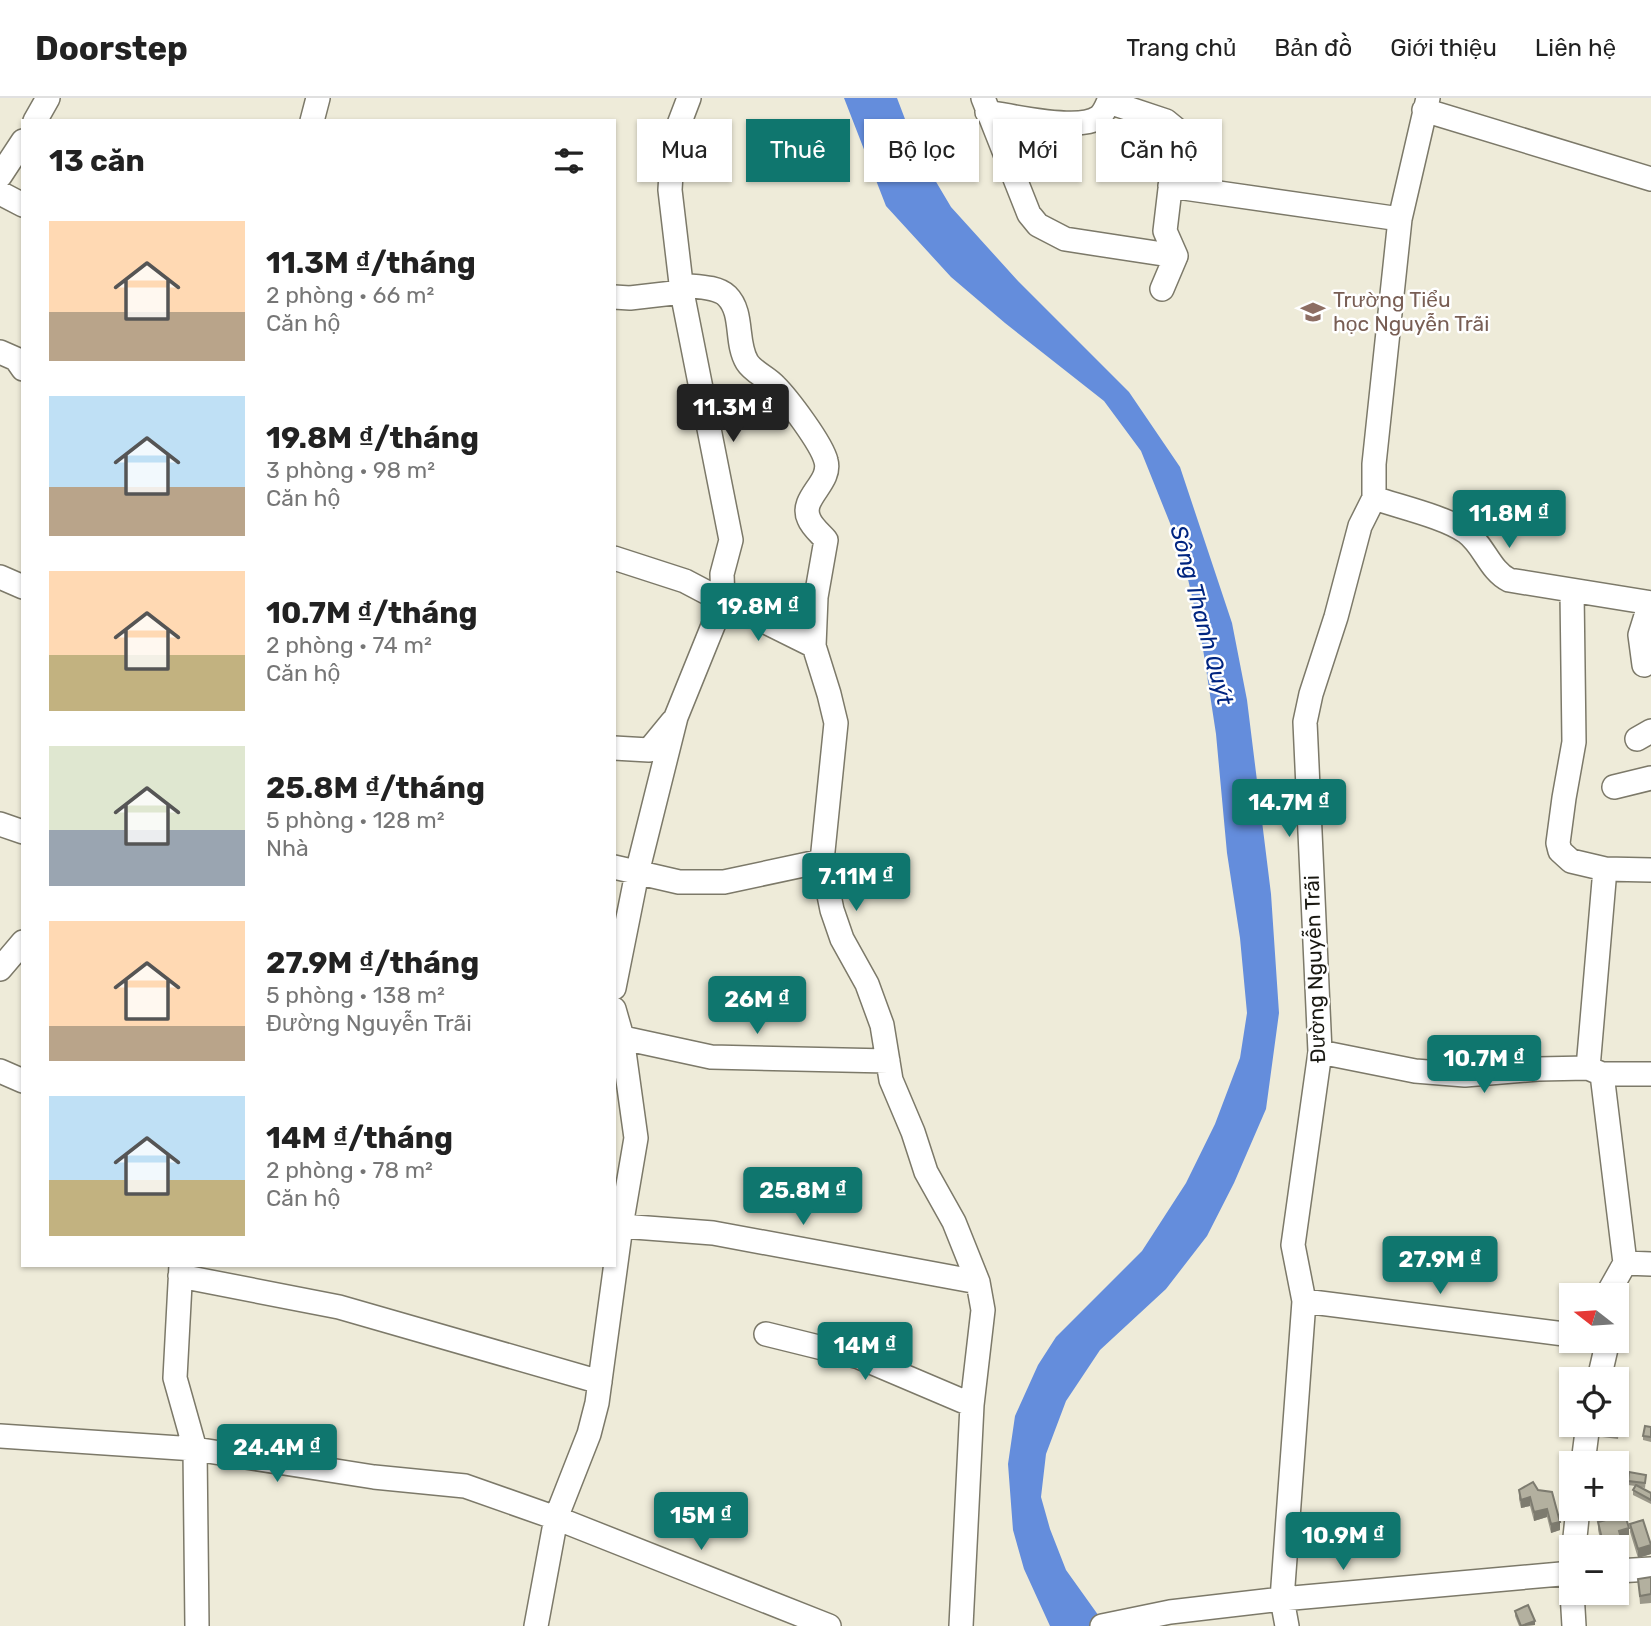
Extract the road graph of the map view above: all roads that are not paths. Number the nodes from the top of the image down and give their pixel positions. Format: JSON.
{"nodes":[{"id":1,"x":48,"y":98,"type":"edge"},
{"id":2,"x":318,"y":98,"type":"edge"},
{"id":3,"x":689,"y":98,"type":"edge"},
{"id":4,"x":1110,"y":100,"type":"edge"},
{"id":5,"x":1426,"y":104,"type":"edge"},
{"id":6,"x":985,"y":105,"type":"edge"},
{"id":7,"x":36,"y":119,"type":"edge"},
{"id":8,"x":313,"y":119,"type":"edge"},
{"id":9,"x":21,"y":144,"type":"edge"},
{"id":10,"x":0,"y":176,"type":"edge"},
{"id":11,"x":1651,"y":179,"type":"edge"},
{"id":12,"x":1170,"y":186,"type":"junction"},
{"id":13,"x":0,"y":193,"type":"edge"},
{"id":14,"x":21,"y":204,"type":"edge"},
{"id":15,"x":1400,"y":219,"type":"junction"},
{"id":16,"x":1176,"y":256,"type":"junction"},
{"id":17,"x":681,"y":288,"type":"junction"},
{"id":18,"x":1162,"y":289,"type":"dead end"},
{"id":19,"x":616,"y":297,"type":"edge"},
{"id":20,"x":0,"y":352,"type":"edge"},
{"id":21,"x":21,"y":366,"type":"edge"},
{"id":22,"x":1374,"y":498,"type":"junction"},
{"id":23,"x":616,"y":559,"type":"edge"},
{"id":24,"x":0,"y":576,"type":"edge"},
{"id":25,"x":21,"y":586,"type":"edge"},
{"id":26,"x":1572,"y":592,"type":"junction"},
{"id":27,"x":723,"y":600,"type":"junction"},
{"id":28,"x":1651,"y":603,"type":"edge"},
{"id":29,"x":814,"y":646,"type":"junction"},
{"id":30,"x":1644,"y":665,"type":"dead end"},
{"id":31,"x":676,"y":717,"type":"junction"},
{"id":32,"x":616,"y":748,"type":"edge"},
{"id":33,"x":1651,"y":778,"type":"edge"},
{"id":34,"x":1614,"y":787,"type":"dead end"},
{"id":35,"x":0,"y":824,"type":"edge"},
{"id":36,"x":21,"y":831,"type":"edge"},
{"id":37,"x":822,"y":861,"type":"junction"},
{"id":38,"x":616,"y":868,"type":"edge"},
{"id":39,"x":1605,"y":869,"type":"junction"},
{"id":40,"x":1651,"y":870,"type":"edge"},
{"id":41,"x":637,"y":873,"type":"junction"},
{"id":42,"x":21,"y":944,"type":"edge"},
{"id":43,"x":0,"y":969,"type":"edge"},
{"id":44,"x":616,"y":978,"type":"edge"},
{"id":45,"x":618,"y":1036,"type":"edge"},
{"id":46,"x":1321,"y":1052,"type":"junction"},
{"id":47,"x":888,"y":1061,"type":"junction"},
{"id":48,"x":0,"y":1071,"type":"edge"},
{"id":49,"x":1595,"y":1071,"type":"junction"},
{"id":50,"x":1651,"y":1074,"type":"edge"},
{"id":51,"x":621,"y":1078,"type":"edge"},
{"id":52,"x":21,"y":1080,"type":"edge"},
{"id":53,"x":621,"y":1226,"type":"junction"},
{"id":54,"x":616,"y":1263,"type":"edge"},
{"id":55,"x":1625,"y":1263,"type":"junction"},
{"id":56,"x":1651,"y":1264,"type":"edge"},
{"id":57,"x":615,"y":1267,"type":"edge"},
{"id":58,"x":180,"y":1271,"type":"edge"},
{"id":59,"x":978,"y":1282,"type":"junction"},
{"id":60,"x":1614,"y":1283,"type":"edge"},
{"id":61,"x":1304,"y":1301,"type":"junction"},
{"id":62,"x":1559,"y":1333,"type":"edge"},
{"id":63,"x":766,"y":1334,"type":"dead end"},
{"id":64,"x":600,"y":1382,"type":"junction"},
{"id":65,"x":972,"y":1405,"type":"junction"},
{"id":66,"x":0,"y":1436,"type":"edge"},
{"id":67,"x":195,"y":1449,"type":"junction"},
{"id":68,"x":556,"y":1518,"type":"junction"},
{"id":69,"x":1651,"y":1569,"type":"edge"},
{"id":70,"x":1629,"y":1570,"type":"edge"},
{"id":71,"x":1559,"y":1574,"type":"edge"},
{"id":72,"x":1282,"y":1599,"type":"junction"},
{"id":73,"x":1573,"y":1605,"type":"edge"},
{"id":74,"x":1112,"y":1623,"type":"edge"},
{"id":75,"x":197,"y":1626,"type":"edge"},
{"id":76,"x":536,"y":1626,"type":"edge"},
{"id":77,"x":830,"y":1626,"type":"edge"},
{"id":78,"x":961,"y":1626,"type":"edge"},
{"id":79,"x":1287,"y":1626,"type":"edge"},
{"id":80,"x":1574,"y":1626,"type":"edge"}],
"edges":[{"from":1,"to":7,"type":"street"},
{"from":2,"to":8,"type":"street"},
{"from":3,"to":17,"type":"street"},
{"from":4,"to":6,"type":"street"},
{"from":4,"to":12,"type":"street"},
{"from":5,"to":11,"type":"street"},
{"from":5,"to":15,"type":"street","name":"Đường Nguyễn Trãi"},
{"from":6,"to":16,"type":"street"},
{"from":9,"to":10,"type":"street"},
{"from":12,"to":15,"type":"street"},
{"from":12,"to":16,"type":"street"},
{"from":13,"to":14,"type":"street"},
{"from":15,"to":22,"type":"street","name":"Đường Nguyễn Trãi"},
{"from":16,"to":18,"type":"street"},
{"from":17,"to":19,"type":"street"},
{"from":17,"to":27,"type":"street"},
{"from":17,"to":29,"type":"street"},
{"from":20,"to":21,"type":"street"},
{"from":22,"to":26,"type":"street"},
{"from":22,"to":46,"type":"street","name":"Đường Nguyễn Trãi"},
{"from":23,"to":27,"type":"street"},
{"from":24,"to":25,"type":"street"},
{"from":26,"to":28,"type":"street"},
{"from":26,"to":39,"type":"street"},
{"from":27,"to":29,"type":"street"},
{"from":27,"to":31,"type":"street"},
{"from":28,"to":30,"type":"street"},
{"from":29,"to":37,"type":"street"},
{"from":31,"to":32,"type":"street"},
{"from":31,"to":41,"type":"street"},
{"from":33,"to":34,"type":"street"},
{"from":35,"to":36,"type":"street"},
{"from":37,"to":41,"type":"street"},
{"from":37,"to":47,"type":"street"},
{"from":38,"to":41,"type":"street"},
{"from":39,"to":40,"type":"street"},
{"from":39,"to":49,"type":"street"},
{"from":41,"to":44,"type":"street"},
{"from":42,"to":43,"type":"street"},
{"from":45,"to":47,"type":"street"},
{"from":45,"to":51,"type":"street"},
{"from":46,"to":49,"type":"street"},
{"from":46,"to":61,"type":"street","name":"Đường Nguyễn Trãi"},
{"from":47,"to":59,"type":"street"},
{"from":48,"to":52,"type":"street"},
{"from":49,"to":50,"type":"street"},
{"from":49,"to":55,"type":"street"},
{"from":51,"to":53,"type":"street"},
{"from":53,"to":54,"type":"street"},
{"from":53,"to":59,"type":"street"},
{"from":55,"to":56,"type":"street"},
{"from":55,"to":60,"type":"street"},
{"from":57,"to":64,"type":"street"},
{"from":58,"to":64,"type":"street"},
{"from":58,"to":67,"type":"street"},
{"from":59,"to":65,"type":"street"},
{"from":61,"to":62,"type":"street"},
{"from":61,"to":72,"type":"street","name":"Đường Nguyễn Trãi"},
{"from":63,"to":65,"type":"street"},
{"from":64,"to":68,"type":"street"},
{"from":65,"to":78,"type":"street"},
{"from":66,"to":67,"type":"street"},
{"from":67,"to":68,"type":"street"},
{"from":67,"to":75,"type":"street"},
{"from":68,"to":76,"type":"street"},
{"from":68,"to":77,"type":"street"},
{"from":69,"to":70,"type":"street"},
{"from":71,"to":72,"type":"street"},
{"from":72,"to":74,"type":"street"},
{"from":72,"to":79,"type":"street","name":"Đường Nguyễn Trãi"},
{"from":73,"to":80,"type":"street"}]}
